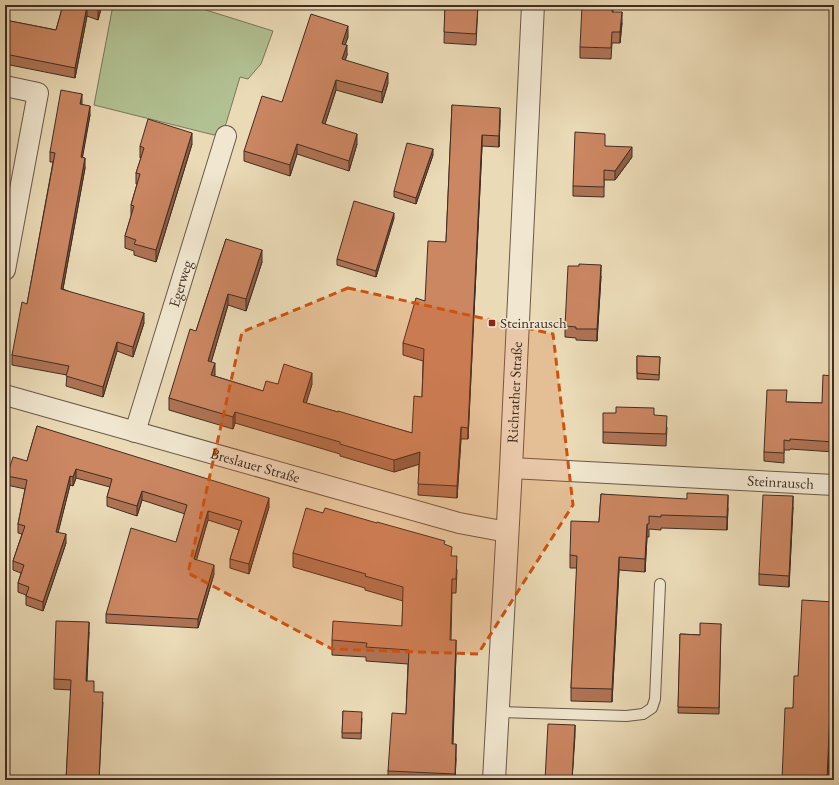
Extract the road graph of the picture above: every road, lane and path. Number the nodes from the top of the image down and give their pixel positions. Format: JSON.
{"nodes":[{"id":1,"x":533,"y":5,"type":"edge"},
{"id":2,"x":5,"y":86,"type":"edge"},
{"id":3,"x":226,"y":136,"type":"dead end"},
{"id":4,"x":5,"y":270,"type":"edge"},
{"id":5,"x":5,"y":394,"type":"edge"},
{"id":6,"x":135,"y":432,"type":"junction"},
{"id":7,"x":511,"y":468,"type":"junction"},
{"id":8,"x":834,"y":486,"type":"edge"},
{"id":9,"x":507,"y":532,"type":"junction"},
{"id":10,"x":660,"y":584,"type":"dead end"},
{"id":11,"x":498,"y":712,"type":"junction"},
{"id":12,"x":494,"y":780,"type":"edge"}],
"edges":[{"from":1,"to":7,"type":"street","name":"Richrather Straße"},
{"from":2,"to":4,"type":"street"},
{"from":3,"to":6,"type":"street","name":"Egerweg"},
{"from":5,"to":6,"type":"street","name":"Breslauer Straße"},
{"from":6,"to":9,"type":"street","name":"Breslauer Straße"},
{"from":7,"to":8,"type":"street","name":"Steinrausch"},
{"from":7,"to":9,"type":"street","name":"Richrather Straße"},
{"from":9,"to":11,"type":"street","name":"Richrather Straße"},
{"from":10,"to":11,"type":"lane"},
{"from":11,"to":12,"type":"street","name":"Richrather Straße"}]}
